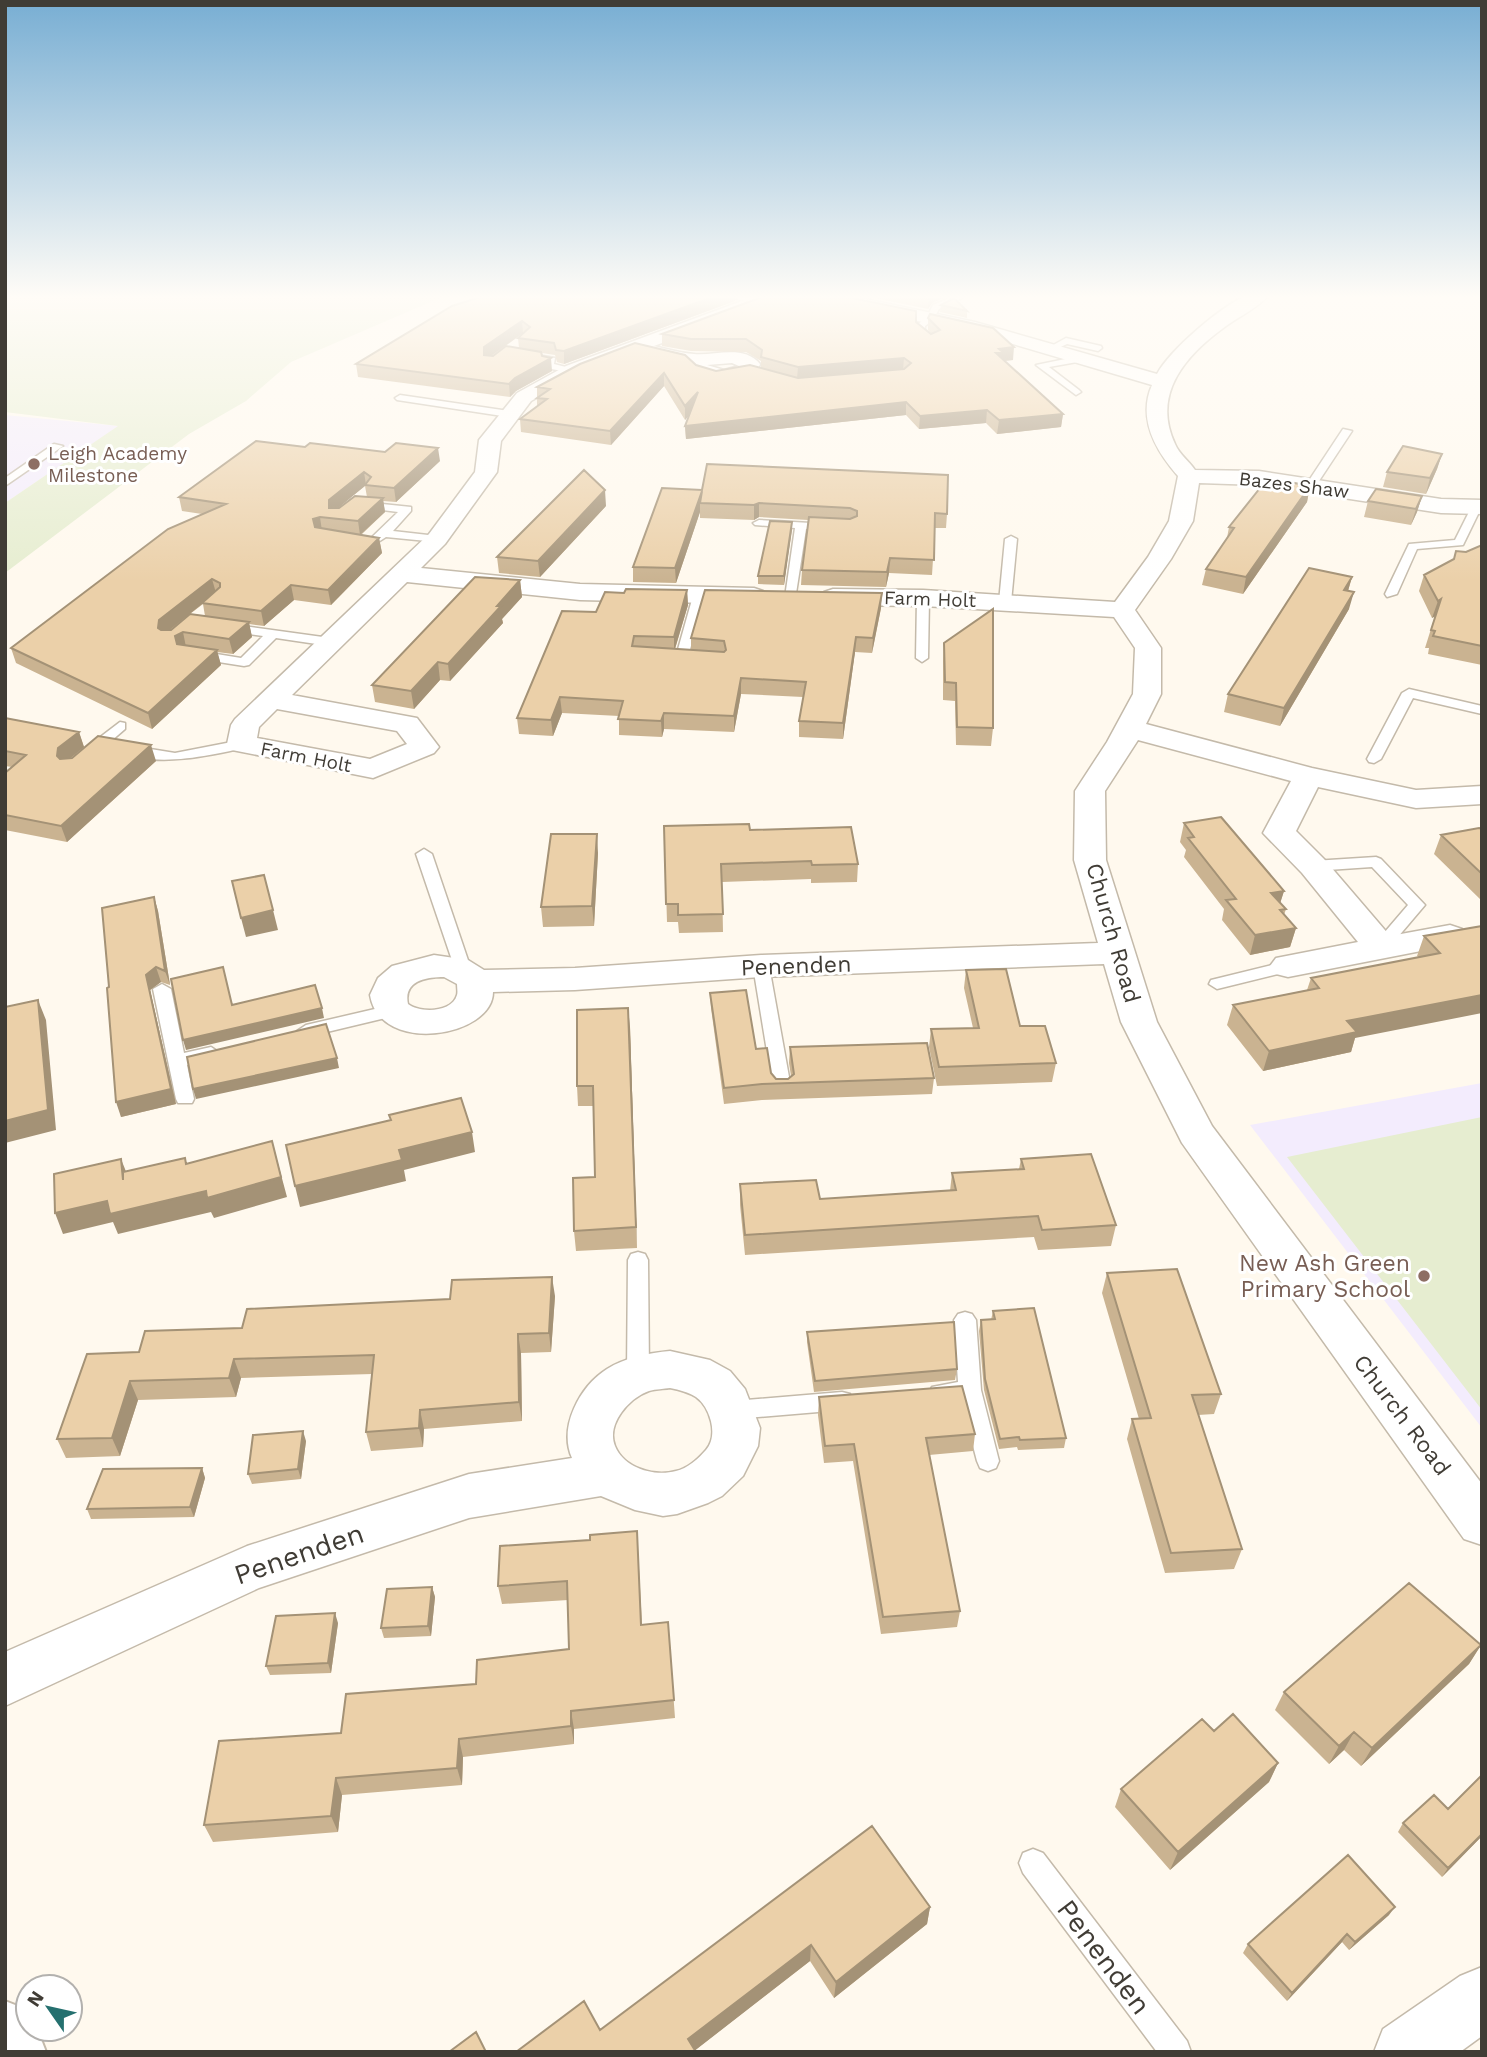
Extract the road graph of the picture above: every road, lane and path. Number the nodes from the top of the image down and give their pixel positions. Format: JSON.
{"nodes":[{"id":1,"x":537,"y":390,"type":"edge"},
{"id":2,"x":1073,"y":390,"type":"edge"},
{"id":3,"x":1159,"y":390,"type":"edge"},
{"id":4,"x":1076,"y":392,"type":"dead end"},
{"id":5,"x":400,"y":398,"type":"dead end"},
{"id":6,"x":509,"y":414,"type":"junction"},
{"id":7,"x":1347,"y":431,"type":"dead end"},
{"id":8,"x":58,"y":446,"type":"dead end"},
{"id":9,"x":1189,"y":476,"type":"junction"},
{"id":10,"x":5,"y":483,"type":"edge"},
{"id":11,"x":1311,"y":485,"type":"junction"},
{"id":12,"x":366,"y":491,"type":"edge"},
{"id":13,"x":1479,"y":508,"type":"edge"},
{"id":14,"x":759,"y":523,"type":"edge"},
{"id":15,"x":801,"y":525,"type":"junction"},
{"id":16,"x":837,"y":527,"type":"edge"},
{"id":17,"x":384,"y":533,"type":"junction"},
{"id":18,"x":437,"y":538,"type":"junction"},
{"id":19,"x":1011,"y":539,"type":"dead end"},
{"id":20,"x":347,"y":540,"type":"edge"},
{"id":21,"x":404,"y":574,"type":"junction"},
{"id":22,"x":1391,"y":594,"type":"dead end"},
{"id":23,"x":699,"y":596,"type":"junction"},
{"id":24,"x":791,"y":597,"type":"junction"},
{"id":25,"x":923,"y":598,"type":"junction"},
{"id":26,"x":1005,"y":602,"type":"junction"},
{"id":27,"x":1122,"y":610,"type":"junction"},
{"id":28,"x":218,"y":626,"type":"edge"},
{"id":29,"x":273,"y":634,"type":"junction"},
{"id":30,"x":330,"y":642,"type":"junction"},
{"id":31,"x":186,"y":654,"type":"edge"},
{"id":32,"x":922,"y":658,"type":"dead end"},
{"id":33,"x":681,"y":660,"type":"edge"},
{"id":34,"x":272,"y":700,"type":"junction"},
{"id":35,"x":1482,"y":710,"type":"edge"},
{"id":36,"x":120,"y":726,"type":"dead end"},
{"id":37,"x":1130,"y":729,"type":"junction"},
{"id":38,"x":100,"y":744,"type":"junction"},
{"id":39,"x":242,"y":744,"type":"junction"},
{"id":40,"x":1374,"y":759,"type":"dead end"},
{"id":41,"x":80,"y":761,"type":"edge"},
{"id":42,"x":1309,"y":776,"type":"junction"},
{"id":43,"x":1482,"y":795,"type":"edge"},
{"id":44,"x":424,"y":854,"type":"dead end"},
{"id":45,"x":1313,"y":866,"type":"junction"},
{"id":46,"x":1450,"y":936,"type":"edge"},
{"id":47,"x":1380,"y":947,"type":"junction"},
{"id":48,"x":1118,"y":953,"type":"junction"},
{"id":49,"x":761,"y":966,"type":"junction"},
{"id":50,"x":1288,"y":966,"type":"joint"},
{"id":51,"x":469,"y":976,"type":"junction"},
{"id":52,"x":1217,"y":984,"type":"dead end"},
{"id":53,"x":162,"y":989,"type":"dead end"},
{"id":54,"x":392,"y":1010,"type":"junction"},
{"id":55,"x":284,"y":1036,"type":"edge"},
{"id":56,"x":231,"y":1048,"type":"edge"},
{"id":57,"x":177,"y":1061,"type":"junction"},
{"id":58,"x":782,"y":1087,"type":"edge"},
{"id":59,"x":186,"y":1099,"type":"dead end"},
{"id":60,"x":638,"y":1260,"type":"dead end"},
{"id":61,"x":965,"y":1320,"type":"dead end"},
{"id":62,"x":638,"y":1374,"type":"junction"},
{"id":63,"x":970,"y":1391,"type":"junction"},
{"id":64,"x":915,"y":1395,"type":"edge"},
{"id":65,"x":859,"y":1400,"type":"edge"},
{"id":66,"x":734,"y":1410,"type":"junction"},
{"id":67,"x":988,"y":1461,"type":"dead end"},
{"id":68,"x":607,"y":1474,"type":"junction"},
{"id":69,"x":1482,"y":1523,"type":"edge"},
{"id":70,"x":5,"y":1680,"type":"edge"},
{"id":71,"x":1033,"y":1863,"type":"dead end"},
{"id":72,"x":1482,"y":1998,"type":"edge"},
{"id":73,"x":5,"y":2034,"type":"edge"},
{"id":74,"x":13,"y":2052,"type":"edge"},
{"id":75,"x":1176,"y":2052,"type":"edge"},
{"id":76,"x":1406,"y":2052,"type":"edge"}],
"edges":[{"from":1,"to":6,"type":"street"},
{"from":2,"to":4,"type":"lane"},
{"from":3,"to":9,"type":"street"},
{"from":5,"to":6,"type":"lane"},
{"from":6,"to":18,"type":"street","name":"Farm Holt"},
{"from":7,"to":11,"type":"lane"},
{"from":8,"to":10,"type":"lane"},
{"from":9,"to":11,"type":"street","name":"Bazes Shaw"},
{"from":9,"to":27,"type":"street"},
{"from":11,"to":13,"type":"street","name":"Bazes Shaw"},
{"from":12,"to":17,"type":"lane"},
{"from":13,"to":22,"type":"lane"},
{"from":14,"to":15,"type":"lane"},
{"from":15,"to":16,"type":"lane"},
{"from":15,"to":24,"type":"lane"},
{"from":17,"to":18,"type":"lane"},
{"from":17,"to":20,"type":"lane"},
{"from":18,"to":21,"type":"street","name":"Farm Holt"},
{"from":19,"to":26,"type":"lane"},
{"from":21,"to":23,"type":"street","name":"Farm Holt"},
{"from":21,"to":30,"type":"street","name":"Farm Holt"},
{"from":23,"to":24,"type":"street","name":"Farm Holt"},
{"from":23,"to":33,"type":"lane"},
{"from":24,"to":25,"type":"street","name":"Farm Holt"},
{"from":25,"to":26,"type":"street","name":"Farm Holt"},
{"from":25,"to":32,"type":"lane"},
{"from":26,"to":27,"type":"street","name":"Farm Holt"},
{"from":27,"to":37,"type":"street","name":"Church Road"},
{"from":28,"to":29,"type":"lane"},
{"from":29,"to":30,"type":"lane"},
{"from":29,"to":31,"type":"lane"},
{"from":30,"to":34,"type":"street","name":"Farm Holt"},
{"from":34,"to":39,"type":"street","name":"Farm Holt"},
{"from":34,"to":39,"type":"street","name":"Farm Holt"},
{"from":35,"to":40,"type":"lane"},
{"from":36,"to":38,"type":"lane"},
{"from":37,"to":42,"type":"street"},
{"from":37,"to":48,"type":"street","name":"Church Road"},
{"from":38,"to":39,"type":"lane"},
{"from":38,"to":41,"type":"lane"},
{"from":42,"to":43,"type":"street"},
{"from":42,"to":45,"type":"street"},
{"from":44,"to":51,"type":"lane"},
{"from":45,"to":47,"type":"street"},
{"from":45,"to":47,"type":"lane"},
{"from":46,"to":47,"type":"street"},
{"from":47,"to":50,"type":"street"},
{"from":48,"to":49,"type":"street","name":"Penenden"},
{"from":48,"to":69,"type":"street","name":"Church Road"},
{"from":49,"to":51,"type":"street","name":"Penenden"},
{"from":49,"to":58,"type":"lane"},
{"from":50,"to":52,"type":"lane"},
{"from":51,"to":54,"type":"street","name":"Penenden"},
{"from":51,"to":54,"type":"street"},
{"from":53,"to":57,"type":"lane"},
{"from":54,"to":55,"type":"lane"},
{"from":56,"to":57,"type":"lane"},
{"from":57,"to":59,"type":"lane"},
{"from":60,"to":62,"type":"lane"},
{"from":61,"to":63,"type":"lane"},
{"from":62,"to":66,"type":"street"},
{"from":62,"to":68,"type":"street"},
{"from":63,"to":64,"type":"lane"},
{"from":63,"to":67,"type":"lane"},
{"from":65,"to":66,"type":"lane"},
{"from":66,"to":68,"type":"street"},
{"from":68,"to":70,"type":"street","name":"Penenden"},
{"from":71,"to":75,"type":"lane","name":"Penenden"},
{"from":72,"to":76,"type":"street"},
{"from":73,"to":74,"type":"street"}]}
